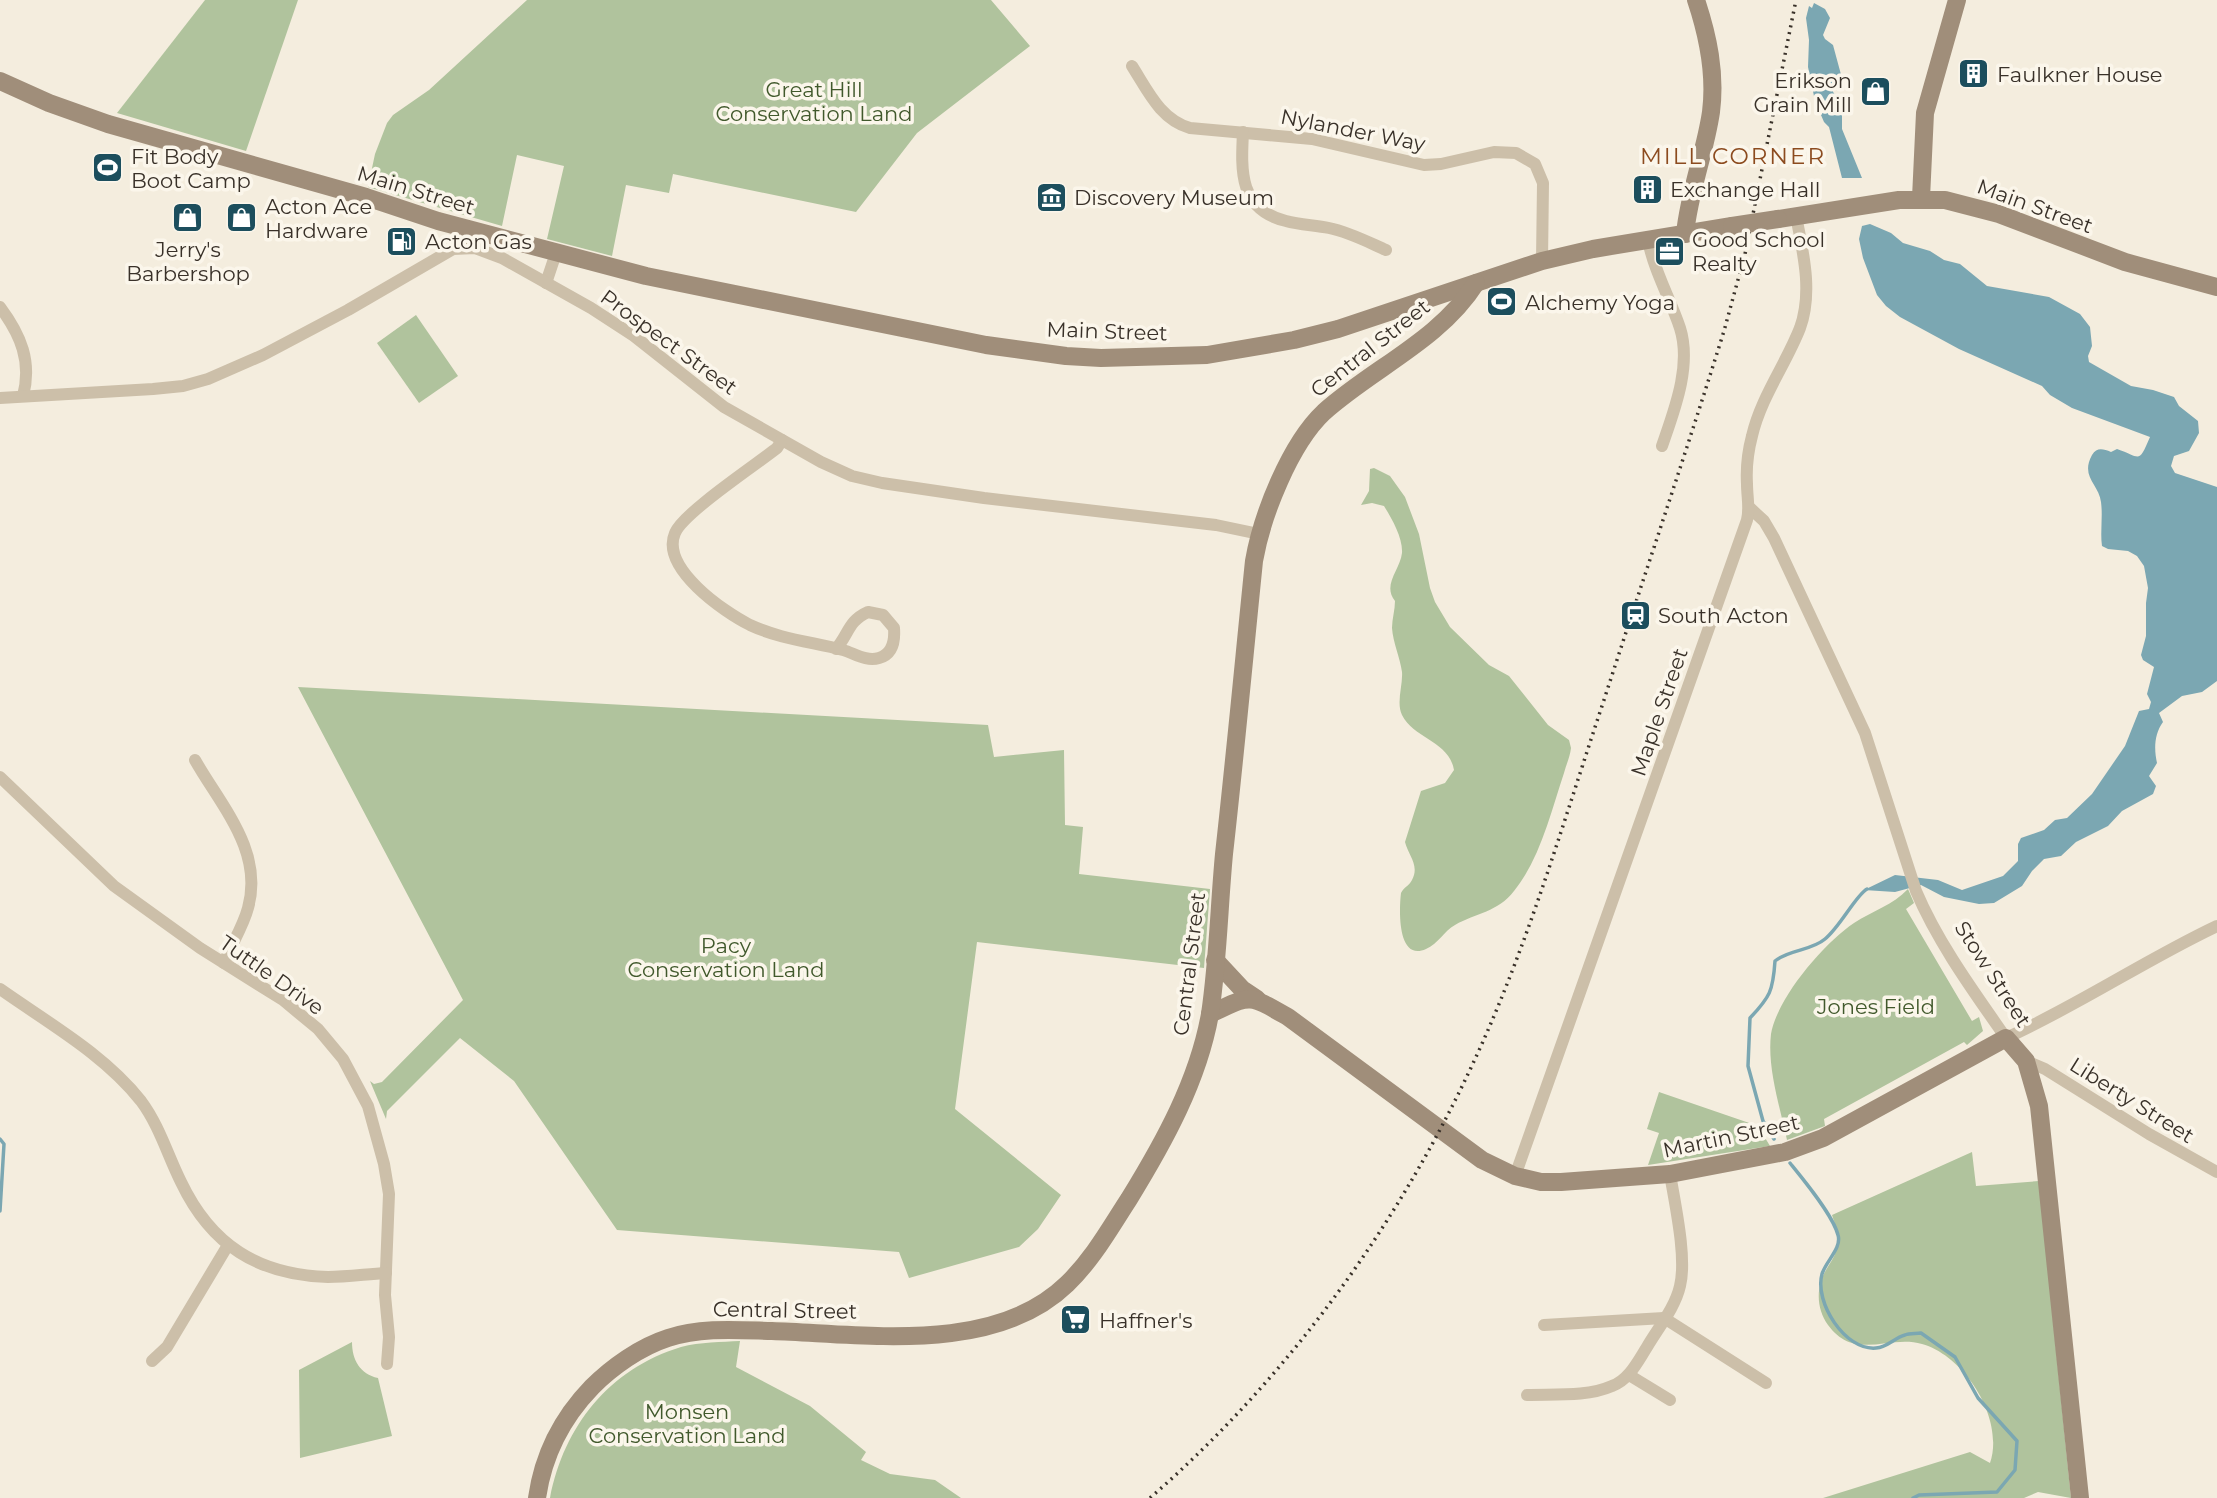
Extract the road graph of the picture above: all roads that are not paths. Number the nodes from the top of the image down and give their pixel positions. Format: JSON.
{"nodes":[{"id":1,"x":1696,"y":0,"type":"edge"},
{"id":2,"x":1957,"y":0,"type":"edge"},
{"id":3,"x":1132,"y":66,"type":"dead end"},
{"id":4,"x":0,"y":81,"type":"edge"},
{"id":5,"x":1243,"y":132,"type":"junction"},
{"id":6,"x":1921,"y":198,"type":"junction"},
{"id":7,"x":1796,"y":216,"type":"junction"},
{"id":8,"x":462,"y":228,"type":"junction"},
{"id":9,"x":1685,"y":234,"type":"junction"},
{"id":10,"x":1648,"y":240,"type":"junction"},
{"id":11,"x":458,"y":249,"type":"junction"},
{"id":12,"x":1386,"y":250,"type":"dead end"},
{"id":13,"x":556,"y":253,"type":"junction"},
{"id":14,"x":1542,"y":261,"type":"junction"},
{"id":15,"x":546,"y":283,"type":"junction"},
{"id":16,"x":1476,"y":283,"type":"junction"},
{"id":17,"x":2217,"y":287,"type":"edge"},
{"id":18,"x":0,"y":307,"type":"edge"},
{"id":19,"x":23,"y":396,"type":"junction"},
{"id":20,"x":0,"y":398,"type":"edge"},
{"id":21,"x":782,"y":440,"type":"junction"},
{"id":22,"x":1662,"y":446,"type":"dead end"},
{"id":23,"x":1750,"y":508,"type":"junction"},
{"id":24,"x":1259,"y":534,"type":"junction"},
{"id":25,"x":836,"y":649,"type":"junction"},
{"id":26,"x":195,"y":760,"type":"dead end"},
{"id":27,"x":0,"y":777,"type":"edge"},
{"id":28,"x":2217,"y":926,"type":"edge"},
{"id":29,"x":1215,"y":960,"type":"junction"},
{"id":30,"x":224,"y":963,"type":"junction"},
{"id":31,"x":0,"y":989,"type":"edge"},
{"id":32,"x":1257,"y":999,"type":"junction"},
{"id":33,"x":1210,"y":1014,"type":"junction"},
{"id":34,"x":2006,"y":1038,"type":"junction"},
{"id":35,"x":2026,"y":1061,"type":"junction"},
{"id":36,"x":2217,"y":1172,"type":"edge"},
{"id":37,"x":1670,"y":1174,"type":"junction"},
{"id":38,"x":1515,"y":1176,"type":"junction"},
{"id":39,"x":228,"y":1245,"type":"junction"},
{"id":40,"x":386,"y":1273,"type":"junction"},
{"id":41,"x":1664,"y":1318,"type":"junction"},
{"id":42,"x":1544,"y":1325,"type":"dead end"},
{"id":43,"x":152,"y":1361,"type":"dead end"},
{"id":44,"x":387,"y":1364,"type":"dead end"},
{"id":45,"x":1629,"y":1375,"type":"junction"},
{"id":46,"x":1766,"y":1383,"type":"dead end"},
{"id":47,"x":1527,"y":1395,"type":"dead end"},
{"id":48,"x":1670,"y":1400,"type":"dead end"},
{"id":49,"x":537,"y":1498,"type":"edge"},
{"id":50,"x":2080,"y":1498,"type":"edge"}],
"edges":[{"from":1,"to":9,"type":"street"},
{"from":2,"to":6,"type":"street"},
{"from":3,"to":5,"type":"street","name":"Nylander Way"},
{"from":4,"to":8,"type":"street","name":"Main Street"},
{"from":5,"to":12,"type":"street"},
{"from":5,"to":14,"type":"street","name":"Nylander Way"},
{"from":6,"to":7,"type":"street","name":"Main Street"},
{"from":6,"to":17,"type":"street","name":"Main Street"},
{"from":7,"to":9,"type":"street","name":"Main Street","bridge":true},
{"from":7,"to":23,"type":"street","name":"Maple Street"},
{"from":8,"to":11,"type":"street"},
{"from":8,"to":13,"type":"street","name":"Main Street"},
{"from":9,"to":10,"type":"street","name":"Main Street"},
{"from":10,"to":14,"type":"street","name":"Main Street"},
{"from":10,"to":22,"type":"street"},
{"from":11,"to":15,"type":"street","name":"Prospect Street"},
{"from":11,"to":19,"type":"street"},
{"from":13,"to":15,"type":"street"},
{"from":13,"to":16,"type":"street","name":"Main Street"},
{"from":14,"to":16,"type":"street","name":"Main Street"},
{"from":15,"to":21,"type":"street","name":"Prospect Street"},
{"from":16,"to":24,"type":"street","name":"Central Street"},
{"from":18,"to":19,"type":"street"},
{"from":19,"to":20,"type":"street"},
{"from":21,"to":24,"type":"street","name":"Prospect Street"},
{"from":21,"to":25,"type":"street"},
{"from":23,"to":34,"type":"street","name":"Stow Street"},
{"from":23,"to":38,"type":"street","name":"Maple Street"},
{"from":24,"to":29,"type":"street","name":"Central Street"},
{"from":25,"to":25,"type":"street"},
{"from":26,"to":30,"type":"street"},
{"from":27,"to":30,"type":"street","name":"Tuttle Drive"},
{"from":28,"to":34,"type":"street","name":"Martin Street"},
{"from":29,"to":32,"type":"street","name":"Martin Street"},
{"from":29,"to":33,"type":"street","name":"Central Street"},
{"from":30,"to":40,"type":"street","name":"Tuttle Drive"},
{"from":31,"to":39,"type":"street"},
{"from":32,"to":33,"type":"street"},
{"from":32,"to":38,"type":"street","name":"Martin Street"},
{"from":33,"to":49,"type":"street","name":"Central Street"},
{"from":34,"to":35,"type":"street","name":"Stow Street"},
{"from":34,"to":37,"type":"street","name":"Martin Street"},
{"from":35,"to":36,"type":"street","name":"Liberty Street"},
{"from":35,"to":50,"type":"street","name":"Stow Street"},
{"from":37,"to":38,"type":"street","name":"Martin Street"},
{"from":37,"to":41,"type":"street"},
{"from":39,"to":40,"type":"street"},
{"from":39,"to":43,"type":"street"},
{"from":40,"to":44,"type":"street","name":"Tuttle Drive"},
{"from":41,"to":42,"type":"street"},
{"from":41,"to":45,"type":"street"},
{"from":41,"to":46,"type":"street"},
{"from":45,"to":47,"type":"street"},
{"from":45,"to":48,"type":"street"}]}
